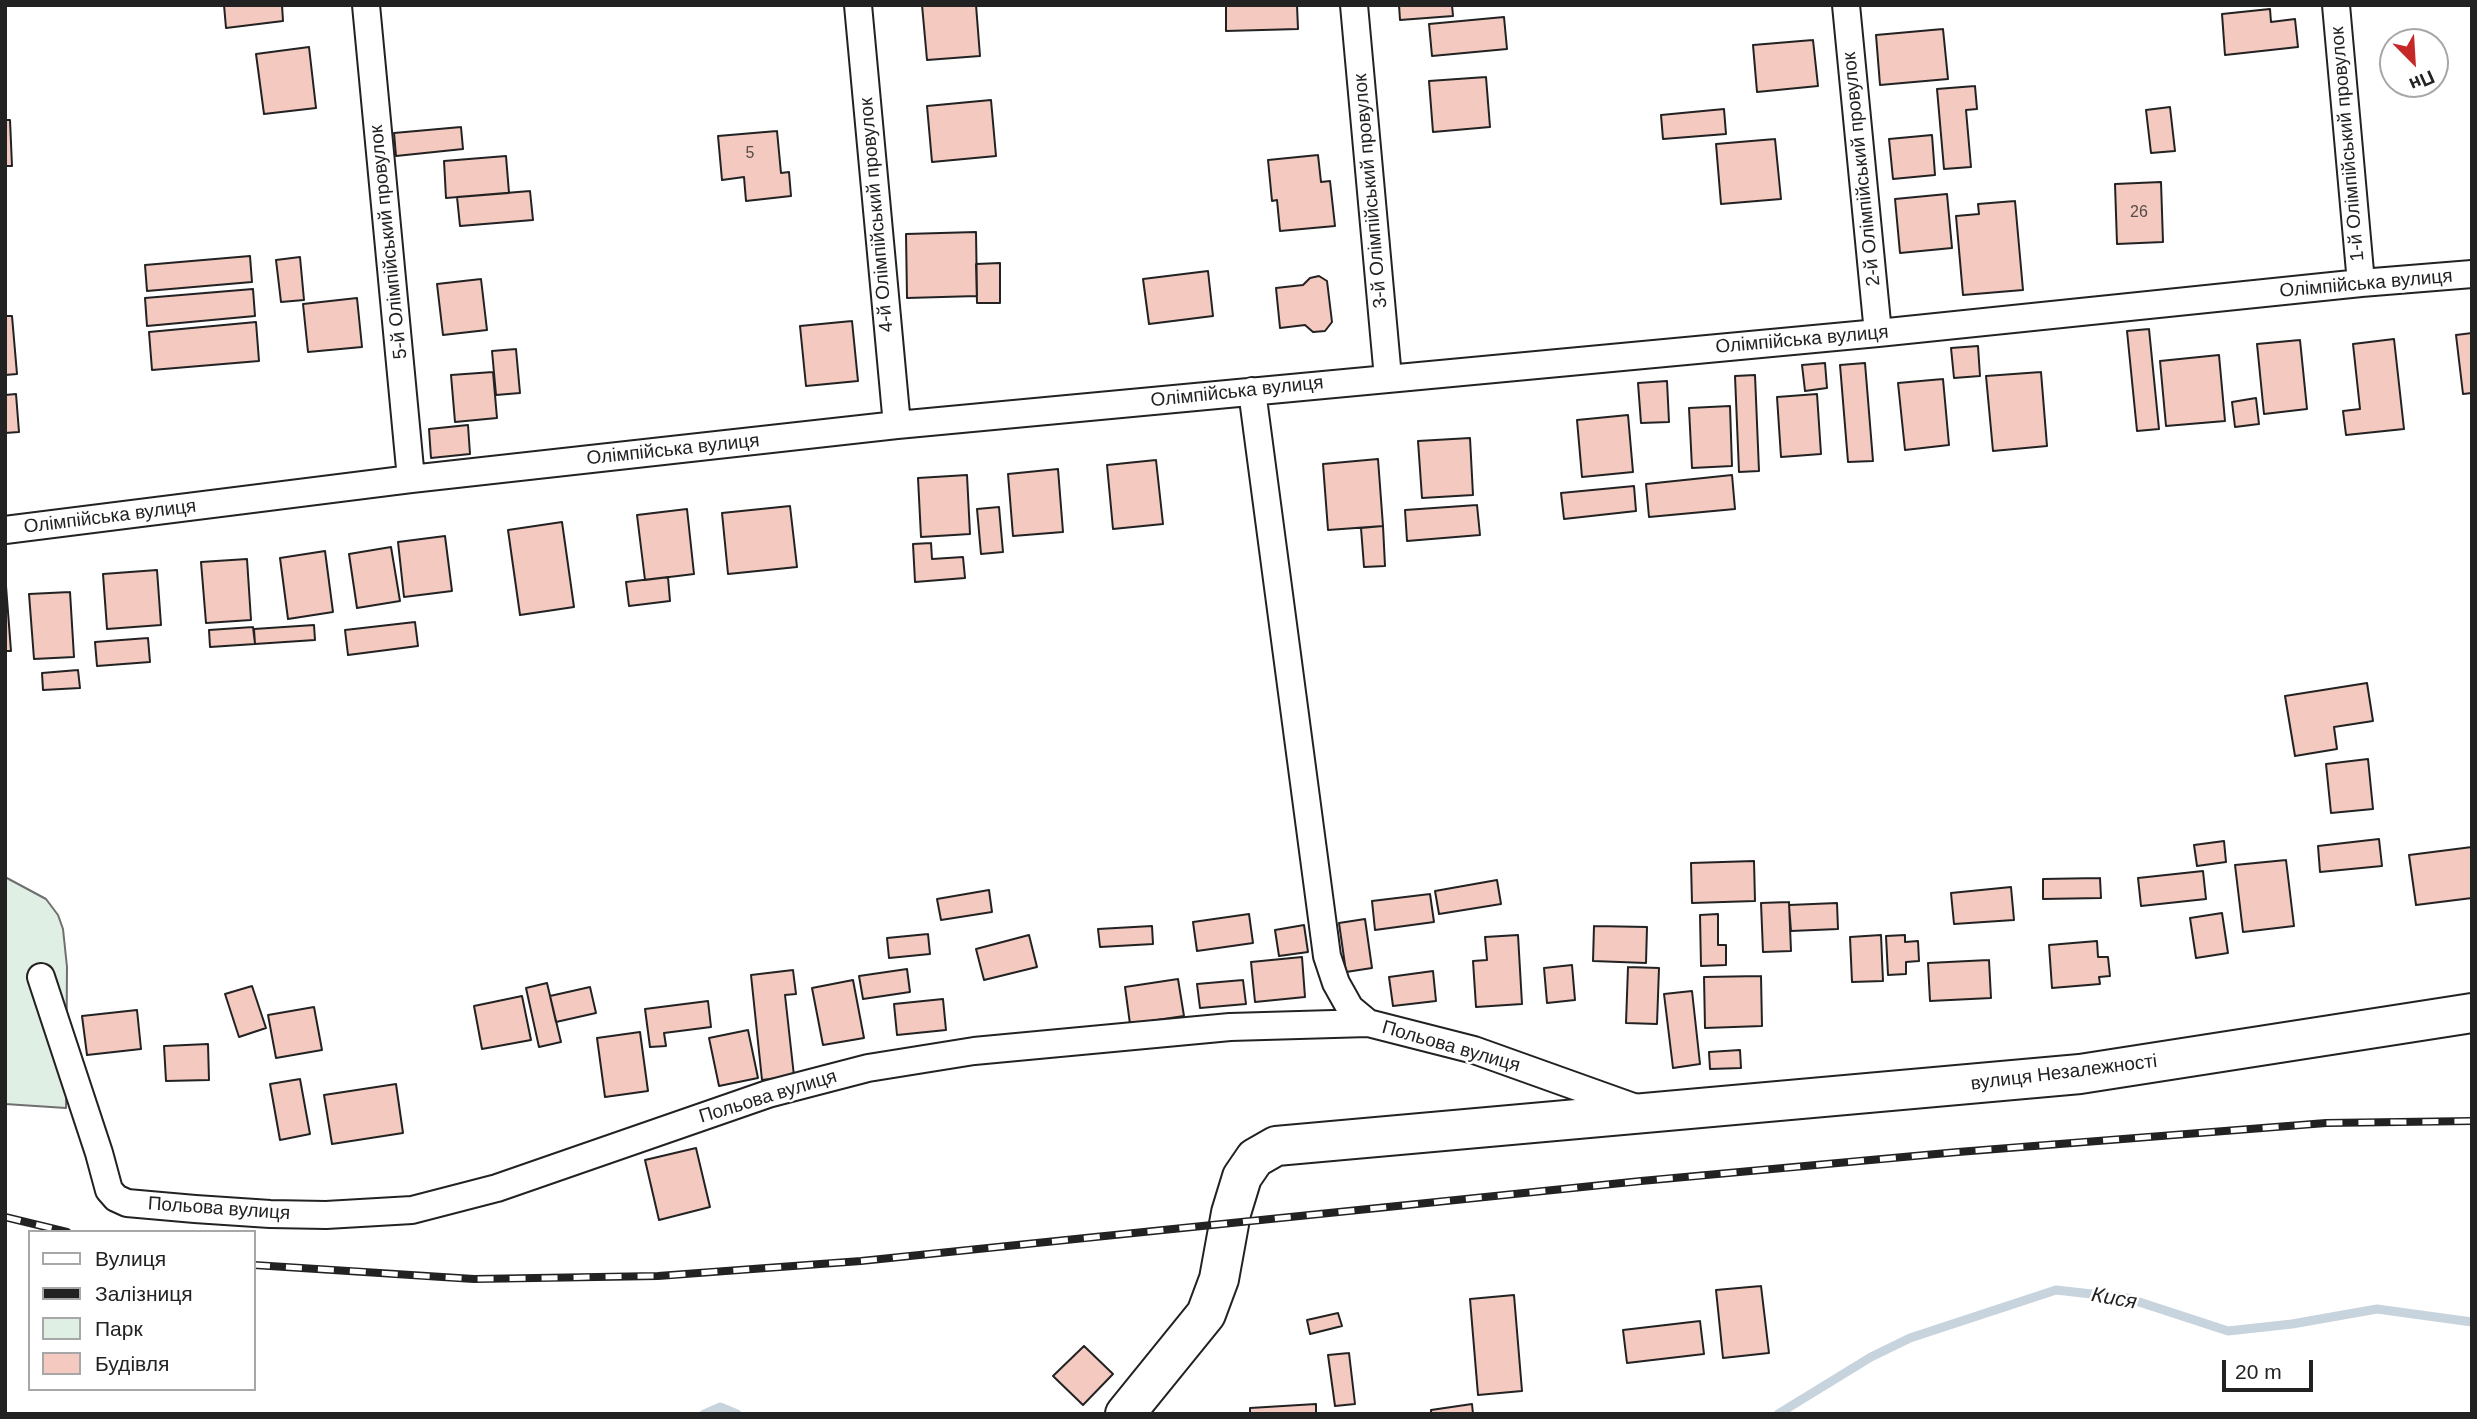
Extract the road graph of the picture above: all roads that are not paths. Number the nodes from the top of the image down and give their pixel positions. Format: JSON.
{"nodes":[{"id":1,"x":366,"y":5,"type":"edge"},
{"id":2,"x":858,"y":5,"type":"edge"},
{"id":3,"x":1354,"y":5,"type":"edge"},
{"id":4,"x":1846,"y":5,"type":"edge"},
{"id":5,"x":2336,"y":5,"type":"edge"},
{"id":6,"x":2472,"y":274,"type":"edge"},
{"id":7,"x":2361,"y":283,"type":"junction"},
{"id":8,"x":1878,"y":333,"type":"junction"},
{"id":9,"x":1388,"y":378,"type":"junction"},
{"id":10,"x":1252,"y":391,"type":"junction"},
{"id":11,"x":897,"y":425,"type":"junction"},
{"id":12,"x":411,"y":479,"type":"junction"},
{"id":13,"x":5,"y":530,"type":"edge"},
{"id":14,"x":41,"y":976,"type":"dead end"},
{"id":15,"x":2472,"y":1013,"type":"edge"},
{"id":16,"x":1368,"y":1023,"type":"junction"},
{"id":17,"x":1653,"y":1114,"type":"junction"},
{"id":18,"x":1125,"y":1414,"type":"edge"}],
"edges":[{"from":1,"to":12,"type":"street","name":"5-й Олімпійський провулок"},
{"from":2,"to":11,"type":"street","name":"4-й Олімпійський провулок"},
{"from":3,"to":9,"type":"street","name":"3-й Олімпійський провулок"},
{"from":4,"to":8,"type":"street","name":"2-й Олімпійський провулок"},
{"from":5,"to":7,"type":"street","name":"1-й Олімпійський провулок"},
{"from":6,"to":7,"type":"street","name":"Олімпійська вулиця"},
{"from":7,"to":8,"type":"street","name":"Олімпійська вулиця"},
{"from":8,"to":9,"type":"street","name":"Олімпійська вулиця"},
{"from":9,"to":10,"type":"street","name":"Олімпійська вулиця"},
{"from":10,"to":11,"type":"street","name":"Олімпійська вулиця"},
{"from":10,"to":16,"type":"street"},
{"from":11,"to":12,"type":"street","name":"Олімпійська вулиця"},
{"from":12,"to":13,"type":"street","name":"Олімпійська вулиця"},
{"from":14,"to":16,"type":"street","name":"Польова вулиця"},
{"from":15,"to":17,"type":"street","name":"вулиця Незалежності"},
{"from":16,"to":17,"type":"street","name":"Польова вулиця"},
{"from":17,"to":18,"type":"street","name":"вулиця Незалежності"}]}
